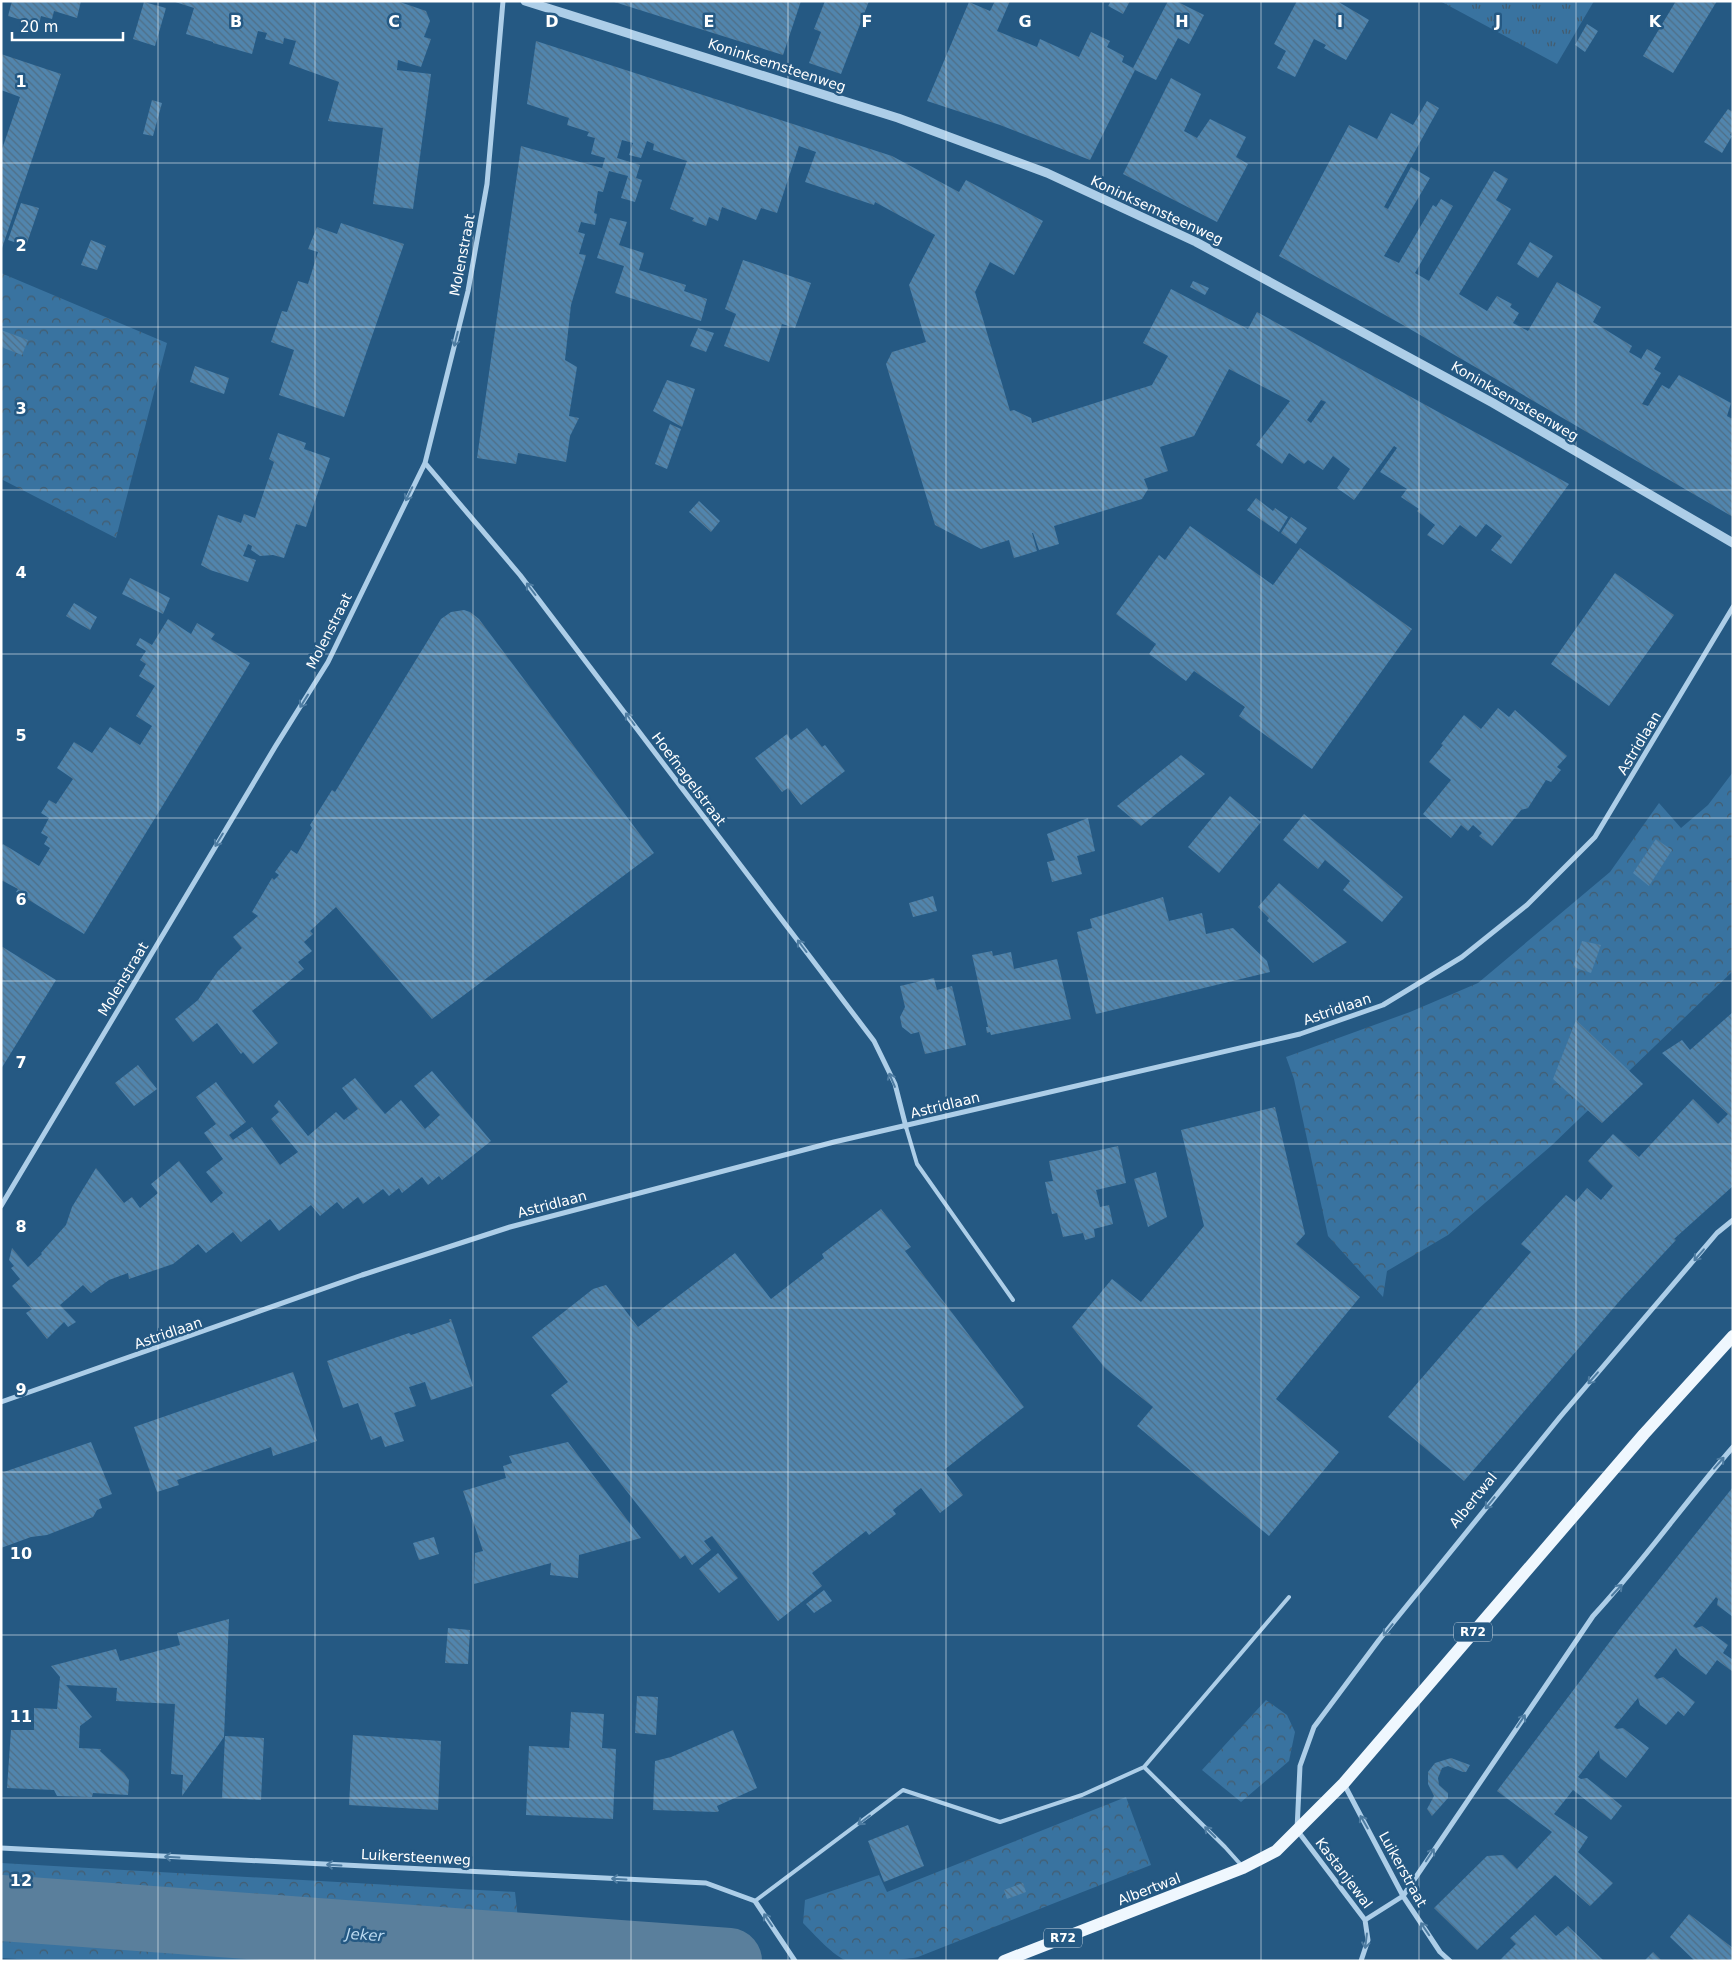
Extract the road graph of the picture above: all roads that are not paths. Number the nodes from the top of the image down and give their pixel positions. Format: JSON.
{"nodes":[{"id":1,"x":503,"y":1,"type":"edge"},
{"id":2,"x":525,"y":1,"type":"edge"},
{"id":3,"x":424,"y":463,"type":"junction"},
{"id":4,"x":1733,"y":543,"type":"edge"},
{"id":5,"x":1733,"y":607,"type":"edge"},
{"id":6,"x":906,"y":1127,"type":"junction"},
{"id":7,"x":1,"y":1206,"type":"edge"},
{"id":8,"x":1733,"y":1220,"type":"edge"},
{"id":9,"x":1013,"y":1300,"type":"dead end"},
{"id":10,"x":1733,"y":1336,"type":"edge"},
{"id":11,"x":1,"y":1402,"type":"edge"},
{"id":12,"x":1733,"y":1447,"type":"edge"},
{"id":13,"x":1289,"y":1597,"type":"dead end"},
{"id":14,"x":1144,"y":1767,"type":"junction"},
{"id":15,"x":1344,"y":1783,"type":"junction"},
{"id":16,"x":1297,"y":1830,"type":"junction"},
{"id":17,"x":1,"y":1848,"type":"edge"},
{"id":18,"x":1243,"y":1868,"type":"junction"},
{"id":19,"x":1403,"y":1896,"type":"junction"},
{"id":20,"x":755,"y":1901,"type":"junction"},
{"id":21,"x":1365,"y":1920,"type":"junction"},
{"id":22,"x":795,"y":1961,"type":"edge"},
{"id":23,"x":1004,"y":1961,"type":"edge"},
{"id":24,"x":1361,"y":1961,"type":"edge"},
{"id":25,"x":1450,"y":1961,"type":"edge"}],
"edges":[{"from":1,"to":3,"type":"street","name":"Molenstraat","one_way":true},
{"from":2,"to":4,"type":"street","name":"Koninksemsteenweg"},
{"from":6,"to":3,"type":"street","name":"Hoefnagelstraat","one_way":true},
{"from":3,"to":7,"type":"street","name":"Molenstraat","one_way":true},
{"from":5,"to":6,"type":"street","name":"Astridlaan"},
{"from":6,"to":9,"type":"lane"},
{"from":6,"to":11,"type":"street","name":"Astridlaan"},
{"from":8,"to":16,"type":"street","name":"Albertwal","one_way":true},
{"from":10,"to":15,"type":"main road","name":"Albertwal","number":"R72"},
{"from":19,"to":12,"type":"street","one_way":true},
{"from":13,"to":14,"type":"lane"},
{"from":18,"to":14,"type":"lane","one_way":true},
{"from":14,"to":20,"type":"lane","one_way":true},
{"from":15,"to":16,"type":"main road","name":"Albertwal","number":"R72"},
{"from":19,"to":15,"type":"street","name":"Luikerstraat","one_way":true},
{"from":16,"to":18,"type":"main road","name":"Albertwal","number":"R72"},
{"from":16,"to":21,"type":"street","name":"Kastanjewal"},
{"from":20,"to":17,"type":"street","name":"Luikersteenweg","one_way":true},
{"from":18,"to":23,"type":"main road","name":"Albertwal","number":"R72"},
{"from":19,"to":21,"type":"street"},
{"from":25,"to":19,"type":"street","name":"Luikerstraat","one_way":true},
{"from":22,"to":20,"type":"street","one_way":true},
{"from":21,"to":24,"type":"street","name":"Kastanjewal","one_way":true}]}
